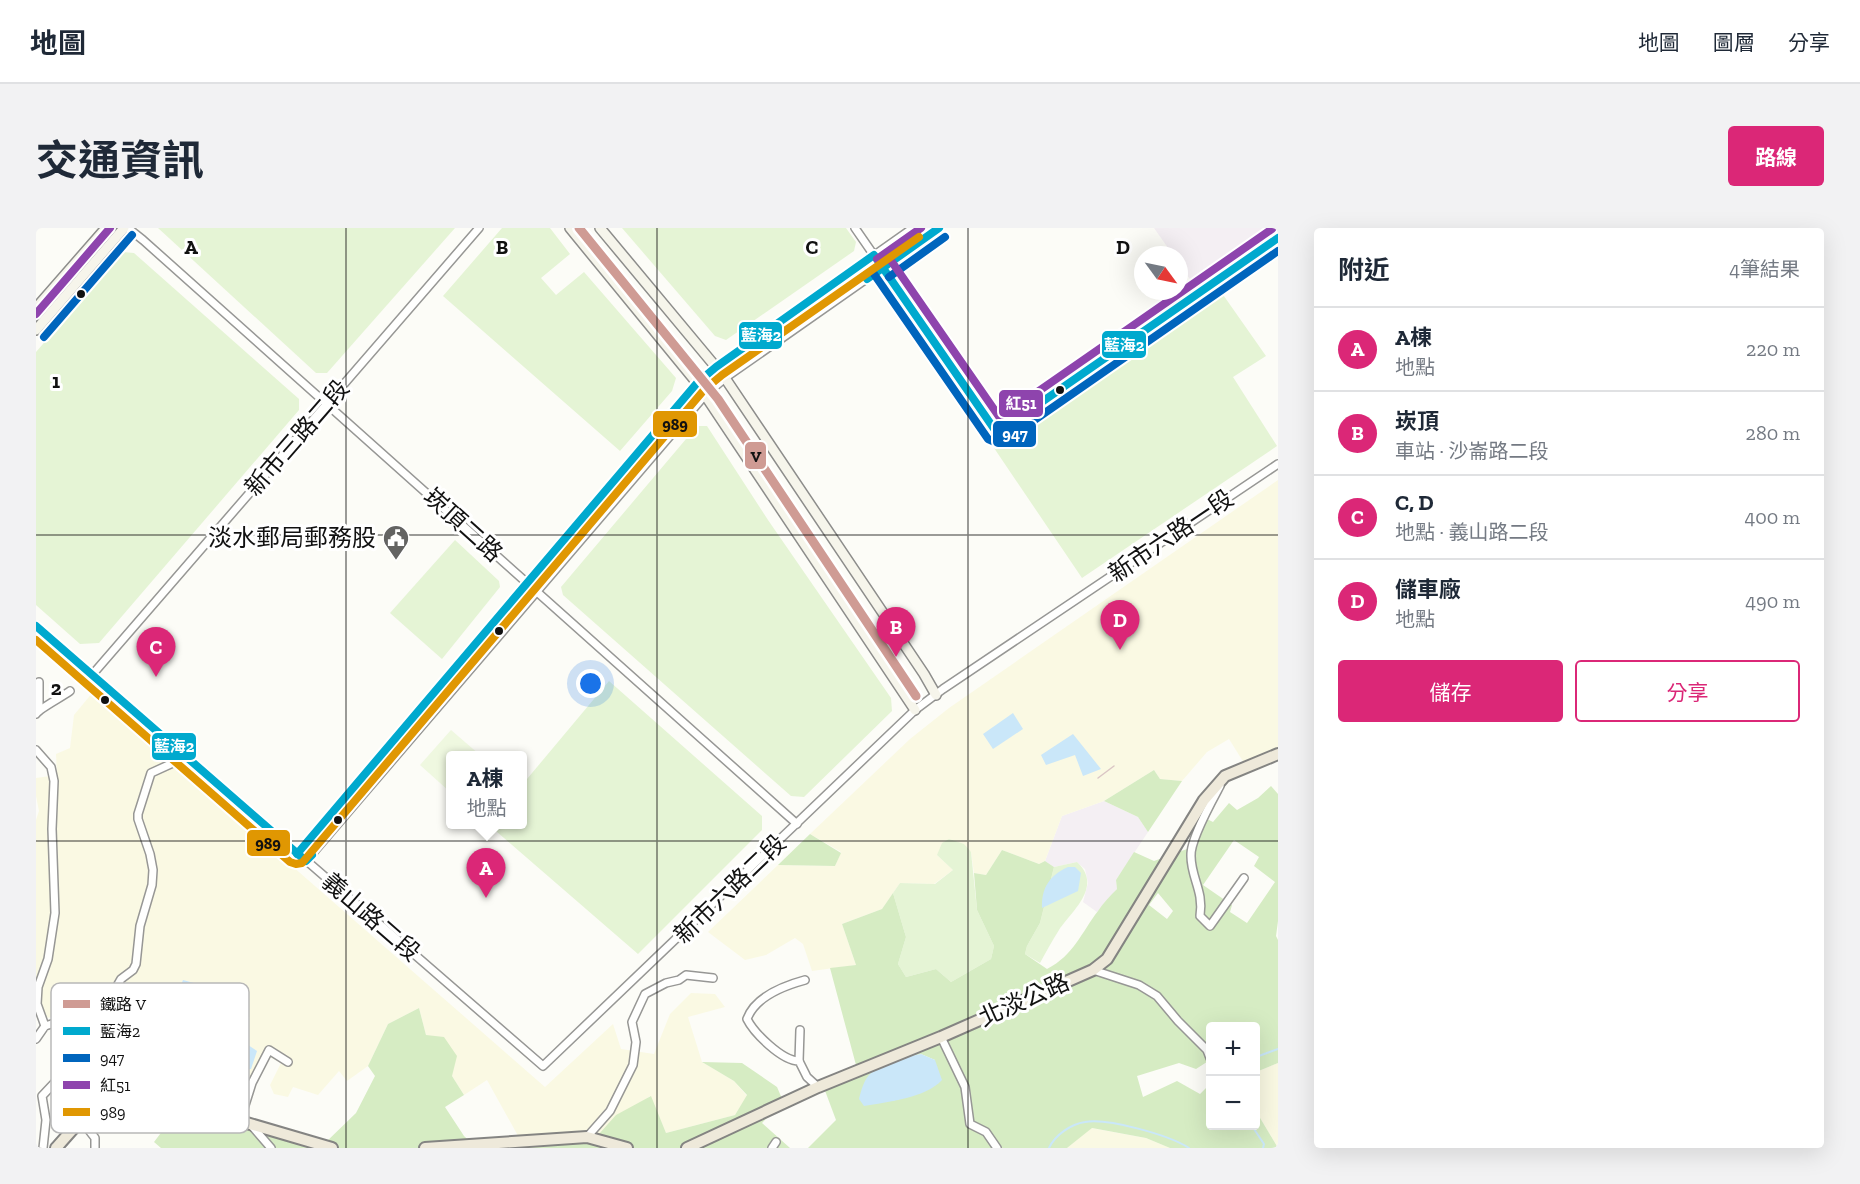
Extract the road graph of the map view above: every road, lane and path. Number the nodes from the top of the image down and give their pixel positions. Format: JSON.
{"nodes":[{"id":1,"x":105,"y":228,"type":"edge"},
{"id":2,"x":126,"y":228,"type":"edge"},
{"id":3,"x":479,"y":228,"type":"edge"},
{"id":4,"x":570,"y":228,"type":"edge"},
{"id":5,"x":600,"y":228,"type":"edge"},
{"id":6,"x":855,"y":228,"type":"edge"},
{"id":7,"x":913,"y":228,"type":"edge"},
{"id":8,"x":939,"y":228,"type":"edge"},
{"id":9,"x":1278,"y":238,"type":"edge"},
{"id":10,"x":874,"y":255,"type":"junction"},
{"id":11,"x":883,"y":268,"type":"junction"},
{"id":12,"x":36,"y":308,"type":"edge"},
{"id":13,"x":36,"y":330,"type":"edge"},
{"id":14,"x":716,"y":367,"type":"junction"},
{"id":15,"x":725,"y":378,"type":"junction"},
{"id":16,"x":697,"y":383,"type":"junction"},
{"id":17,"x":705,"y":395,"type":"junction"},
{"id":18,"x":327,"y":404,"type":"junction"},
{"id":19,"x":1278,"y":464,"type":"edge"},
{"id":20,"x":527,"y":583,"type":"junction"},
{"id":21,"x":538,"y":592,"type":"junction"},
{"id":22,"x":36,"y":626,"type":"edge"},
{"id":23,"x":92,"y":675,"type":"junction"},
{"id":24,"x":39,"y":682,"type":"dead end"},
{"id":25,"x":70,"y":691,"type":"dead end"},
{"id":26,"x":936,"y":696,"type":"junction"},
{"id":27,"x":915,"y":710,"type":"junction"},
{"id":28,"x":38,"y":711,"type":"edge"},
{"id":29,"x":36,"y":750,"type":"edge"},
{"id":30,"x":1278,"y":754,"type":"edge"},
{"id":31,"x":186,"y":757,"type":"junction"},
{"id":32,"x":1226,"y":776,"type":"junction"},
{"id":33,"x":797,"y":824,"type":"junction"},
{"id":34,"x":297,"y":854,"type":"junction"},
{"id":35,"x":306,"y":861,"type":"junction"},
{"id":36,"x":1244,"y":878,"type":"dead end"},
{"id":37,"x":1093,"y":970,"type":"junction"},
{"id":38,"x":713,"y":978,"type":"dead end"},
{"id":39,"x":805,"y":980,"type":"dead end"},
{"id":40,"x":119,"y":983,"type":"edge"},
{"id":41,"x":51,"y":1024,"type":"edge"},
{"id":42,"x":45,"y":1026,"type":"junction"},
{"id":43,"x":800,"y":1030,"type":"dead end"},
{"id":44,"x":940,"y":1037,"type":"junction"},
{"id":45,"x":36,"y":1039,"type":"edge"},
{"id":46,"x":1206,"y":1050,"type":"edge"},
{"id":47,"x":799,"y":1061,"type":"junction"},
{"id":48,"x":288,"y":1062,"type":"dead end"},
{"id":49,"x":543,"y":1066,"type":"joint"},
{"id":50,"x":51,"y":1086,"type":"edge"},
{"id":51,"x":36,"y":1087,"type":"edge"},
{"id":52,"x":818,"y":1087,"type":"junction"},
{"id":53,"x":42,"y":1096,"type":"junction"},
{"id":54,"x":249,"y":1100,"type":"edge"},
{"id":55,"x":249,"y":1124,"type":"edge"},
{"id":56,"x":249,"y":1127,"type":"edge"},
{"id":57,"x":69,"y":1133,"type":"edge"},
{"id":58,"x":91,"y":1133,"type":"edge"},
{"id":59,"x":587,"y":1137,"type":"junction"},
{"id":60,"x":43,"y":1148,"type":"edge"},
{"id":61,"x":56,"y":1148,"type":"edge"},
{"id":62,"x":94,"y":1148,"type":"edge"},
{"id":63,"x":271,"y":1148,"type":"edge"},
{"id":64,"x":332,"y":1148,"type":"edge"},
{"id":65,"x":425,"y":1148,"type":"edge"},
{"id":66,"x":627,"y":1148,"type":"edge"},
{"id":67,"x":687,"y":1148,"type":"edge"},
{"id":68,"x":997,"y":1148,"type":"edge"}],
"edges":[{"from":1,"to":12,"type":"street"},
{"from":2,"to":13,"type":"street"},
{"from":2,"to":18,"type":"street","name":"崁頂二路"},
{"from":3,"to":18,"type":"street","name":"新市三路二段"},
{"from":4,"to":16,"type":"street"},
{"from":5,"to":14,"type":"street"},
{"from":6,"to":10,"type":"street"},
{"from":7,"to":10,"type":"street"},
{"from":8,"to":11,"type":"street"},
{"from":9,"to":11,"type":"street"},
{"from":10,"to":11,"type":"street"},
{"from":10,"to":14,"type":"street"},
{"from":11,"to":15,"type":"street"},
{"from":14,"to":15,"type":"street"},
{"from":14,"to":16,"type":"street"},
{"from":15,"to":17,"type":"street"},
{"from":15,"to":26,"type":"street"},
{"from":16,"to":17,"type":"street"},
{"from":16,"to":20,"type":"street"},
{"from":17,"to":21,"type":"street"},
{"from":17,"to":27,"type":"street"},
{"from":18,"to":20,"type":"street","name":"崁頂二路"},
{"from":18,"to":23,"type":"street","name":"新市三路二段"},
{"from":19,"to":26,"type":"street","name":"新市六路一段"},
{"from":20,"to":21,"type":"street","name":"崁頂二路"},
{"from":20,"to":34,"type":"street"},
{"from":21,"to":33,"type":"street","name":"崁頂二路"},
{"from":21,"to":35,"type":"street"},
{"from":22,"to":23,"type":"street","name":"義山路二段"},
{"from":23,"to":31,"type":"street","name":"義山路二段"},
{"from":24,"to":28,"type":"street"},
{"from":25,"to":28,"type":"street"},
{"from":26,"to":27,"type":"street","name":"新市六路一段"},
{"from":27,"to":33,"type":"street","name":"新市六路二段"},
{"from":29,"to":42,"type":"street"},
{"from":30,"to":32,"type":"main road","name":"北淡公路"},
{"from":31,"to":34,"type":"street","name":"義山路二段"},
{"from":31,"to":40,"type":"street"},
{"from":32,"to":36,"type":"street"},
{"from":32,"to":37,"type":"main road","name":"北淡公路"},
{"from":33,"to":49,"type":"street","name":"新市六路二段"},
{"from":34,"to":35,"type":"street","name":"義山路二段"},
{"from":35,"to":49,"type":"street","name":"義山路二段"},
{"from":37,"to":44,"type":"main road","name":"北淡公路"},
{"from":37,"to":46,"type":"street"},
{"from":38,"to":59,"type":"street"},
{"from":39,"to":47,"type":"street"},
{"from":41,"to":42,"type":"street"},
{"from":42,"to":45,"type":"street"},
{"from":43,"to":47,"type":"street"},
{"from":44,"to":52,"type":"main road","name":"北淡公路"},
{"from":44,"to":68,"type":"street"},
{"from":47,"to":52,"type":"street"},
{"from":48,"to":54,"type":"street"},
{"from":50,"to":53,"type":"street"},
{"from":51,"to":53,"type":"street"},
{"from":52,"to":67,"type":"main road","name":"北淡公路"},
{"from":53,"to":60,"type":"street"},
{"from":55,"to":64,"type":"main road"},
{"from":56,"to":63,"type":"street"},
{"from":57,"to":61,"type":"main road"},
{"from":58,"to":62,"type":"street"},
{"from":59,"to":65,"type":"main road"},
{"from":59,"to":66,"type":"main road"}]}
